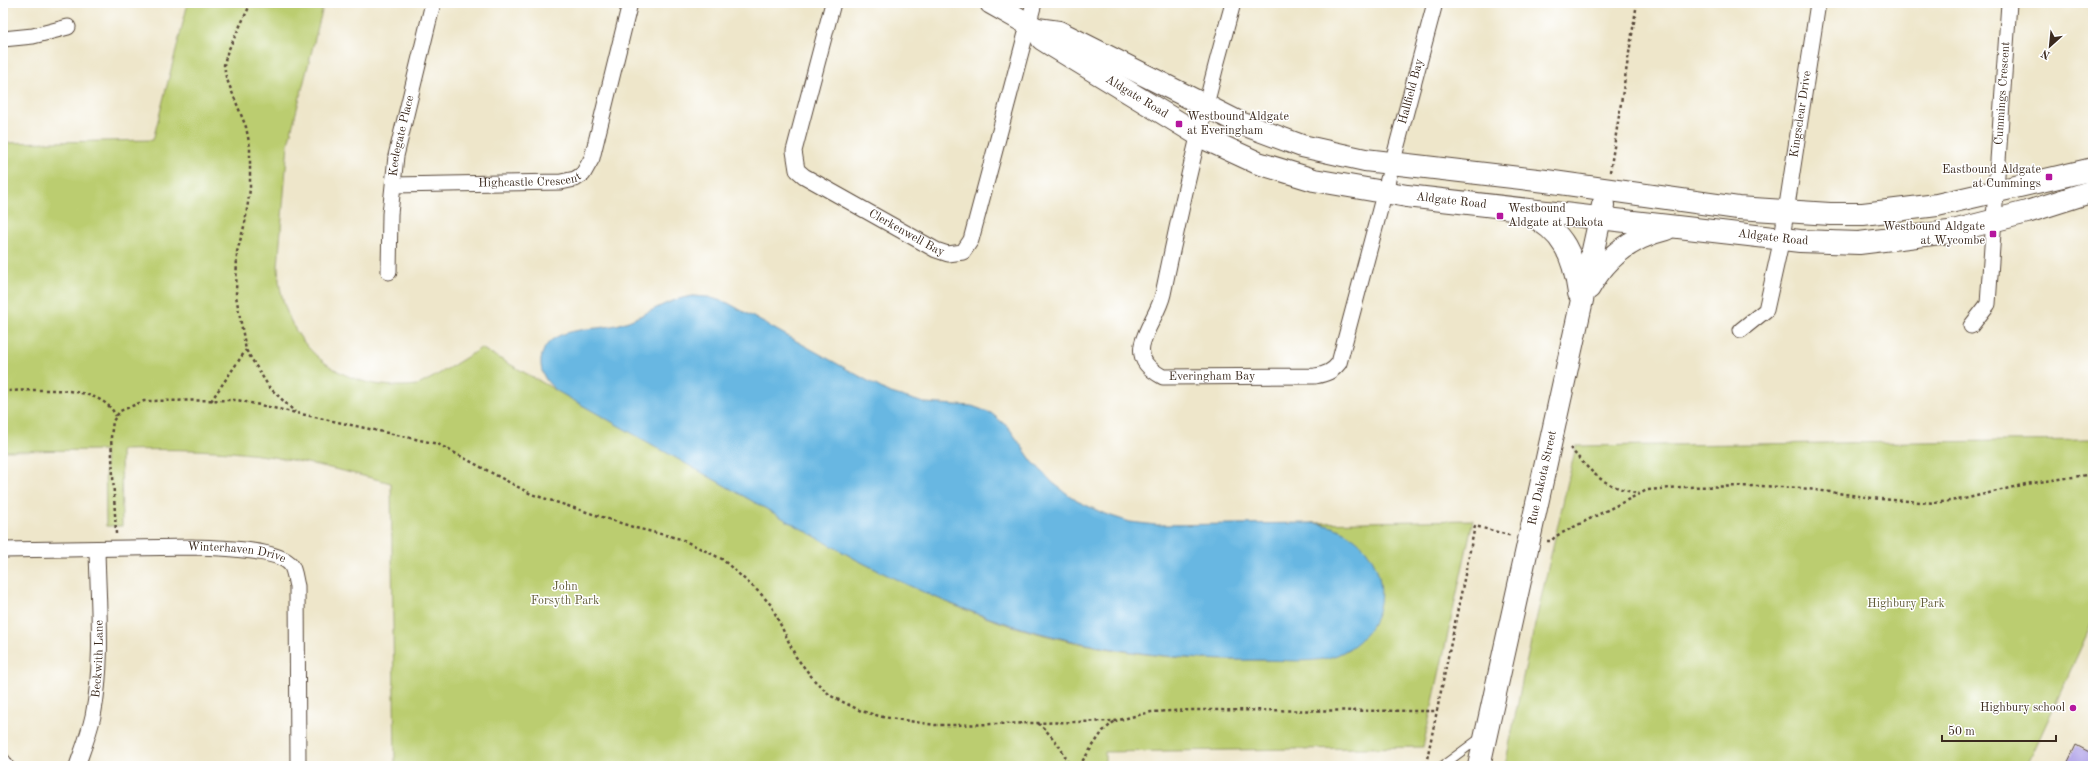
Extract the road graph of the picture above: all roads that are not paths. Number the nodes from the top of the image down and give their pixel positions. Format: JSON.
{"nodes":[{"id":1,"x":433,"y":3,"type":"edge"},
{"id":2,"x":630,"y":3,"type":"edge"},
{"id":3,"x":833,"y":3,"type":"edge"},
{"id":4,"x":991,"y":3,"type":"edge"},
{"id":5,"x":1034,"y":3,"type":"edge"},
{"id":6,"x":1233,"y":3,"type":"edge"},
{"id":7,"x":1434,"y":3,"type":"edge"},
{"id":8,"x":1818,"y":3,"type":"edge"},
{"id":9,"x":2009,"y":3,"type":"edge"},
{"id":10,"x":1033,"y":26,"type":"junction"},
{"id":11,"x":68,"y":27,"type":"dead end"},
{"id":12,"x":3,"y":40,"type":"edge"},
{"id":13,"x":1202,"y":121,"type":"junction"},
{"id":14,"x":2093,"y":169,"type":"edge"},
{"id":15,"x":1388,"y":178,"type":"junction"},
{"id":16,"x":394,"y":184,"type":"junction"},
{"id":17,"x":1607,"y":190,"type":"junction"},
{"id":18,"x":2093,"y":191,"type":"edge"},
{"id":19,"x":1996,"y":207,"type":"junction"},
{"id":20,"x":1518,"y":210,"type":"junction"},
{"id":21,"x":1600,"y":218,"type":"junction"},
{"id":22,"x":1784,"y":225,"type":"junction"},
{"id":23,"x":1676,"y":227,"type":"junction"},
{"id":24,"x":389,"y":272,"type":"dead end"},
{"id":25,"x":1581,"y":304,"type":"junction"},
{"id":26,"x":1971,"y":326,"type":"dead end"},
{"id":27,"x":1741,"y":330,"type":"dead end"},
{"id":28,"x":97,"y":549,"type":"junction"},
{"id":29,"x":3,"y":550,"type":"edge"},
{"id":30,"x":1484,"y":736,"type":"junction"},
{"id":31,"x":3,"y":761,"type":"edge"},
{"id":32,"x":6,"y":766,"type":"edge"},
{"id":33,"x":77,"y":766,"type":"edge"},
{"id":34,"x":298,"y":766,"type":"edge"},
{"id":35,"x":1442,"y":766,"type":"edge"},
{"id":36,"x":1478,"y":766,"type":"edge"}],
"edges":[{"from":1,"to":16,"type":"street","name":"Keelegate Place"},
{"from":2,"to":16,"type":"street","name":"Highcastle Crescent"},
{"from":3,"to":10,"type":"street","name":"Clerkenwell Bay"},
{"from":4,"to":10,"type":"street","name":"Aldgate Road"},
{"from":5,"to":10,"type":"street"},
{"from":6,"to":13,"type":"street","name":"Everingham Bay"},
{"from":7,"to":15,"type":"street","name":"Hallfield Bay"},
{"from":8,"to":22,"type":"street","name":"Kingsclear Drive"},
{"from":9,"to":19,"type":"street","name":"Cummings Crescent"},
{"from":10,"to":13,"type":"street","name":"Aldgate Road"},
{"from":10,"to":13,"type":"street","name":"Aldgate Road"},
{"from":11,"to":12,"type":"street"},
{"from":13,"to":15,"type":"street","name":"Aldgate Road"},
{"from":13,"to":15,"type":"street","name":"Aldgate Road"},
{"from":13,"to":15,"type":"street","name":"Everingham Bay"},
{"from":14,"to":19,"type":"street","name":"Aldgate Road"},
{"from":15,"to":17,"type":"street","name":"Aldgate Road"},
{"from":15,"to":20,"type":"street","name":"Aldgate Road"},
{"from":16,"to":24,"type":"street","name":"Keelegate Place"},
{"from":17,"to":21,"type":"street","name":"Rue Dakota Street"},
{"from":17,"to":22,"type":"street","name":"Aldgate Road"},
{"from":18,"to":19,"type":"street","name":"Aldgate Road"},
{"from":19,"to":22,"type":"street","name":"Aldgate Road"},
{"from":19,"to":22,"type":"street","name":"Aldgate Road"},
{"from":19,"to":26,"type":"street","name":"Cummings Crescent"},
{"from":20,"to":21,"type":"street","name":"Aldgate Road"},
{"from":20,"to":25,"type":"street"},
{"from":21,"to":23,"type":"street","name":"Aldgate Road"},
{"from":21,"to":25,"type":"street","name":"Rue Dakota Street"},
{"from":22,"to":23,"type":"street","name":"Aldgate Road"},
{"from":22,"to":27,"type":"street","name":"Kingsclear Drive"},
{"from":23,"to":25,"type":"street"},
{"from":25,"to":30,"type":"street","name":"Rue Dakota Street"},
{"from":28,"to":29,"type":"street","name":"Winterhaven Drive"},
{"from":28,"to":33,"type":"street","name":"Beckwith Lane"},
{"from":28,"to":34,"type":"street","name":"Winterhaven Drive"},
{"from":30,"to":35,"type":"lane"},
{"from":30,"to":36,"type":"street","name":"Rue Dakota Street"},
{"from":31,"to":32,"type":"street"}]}
